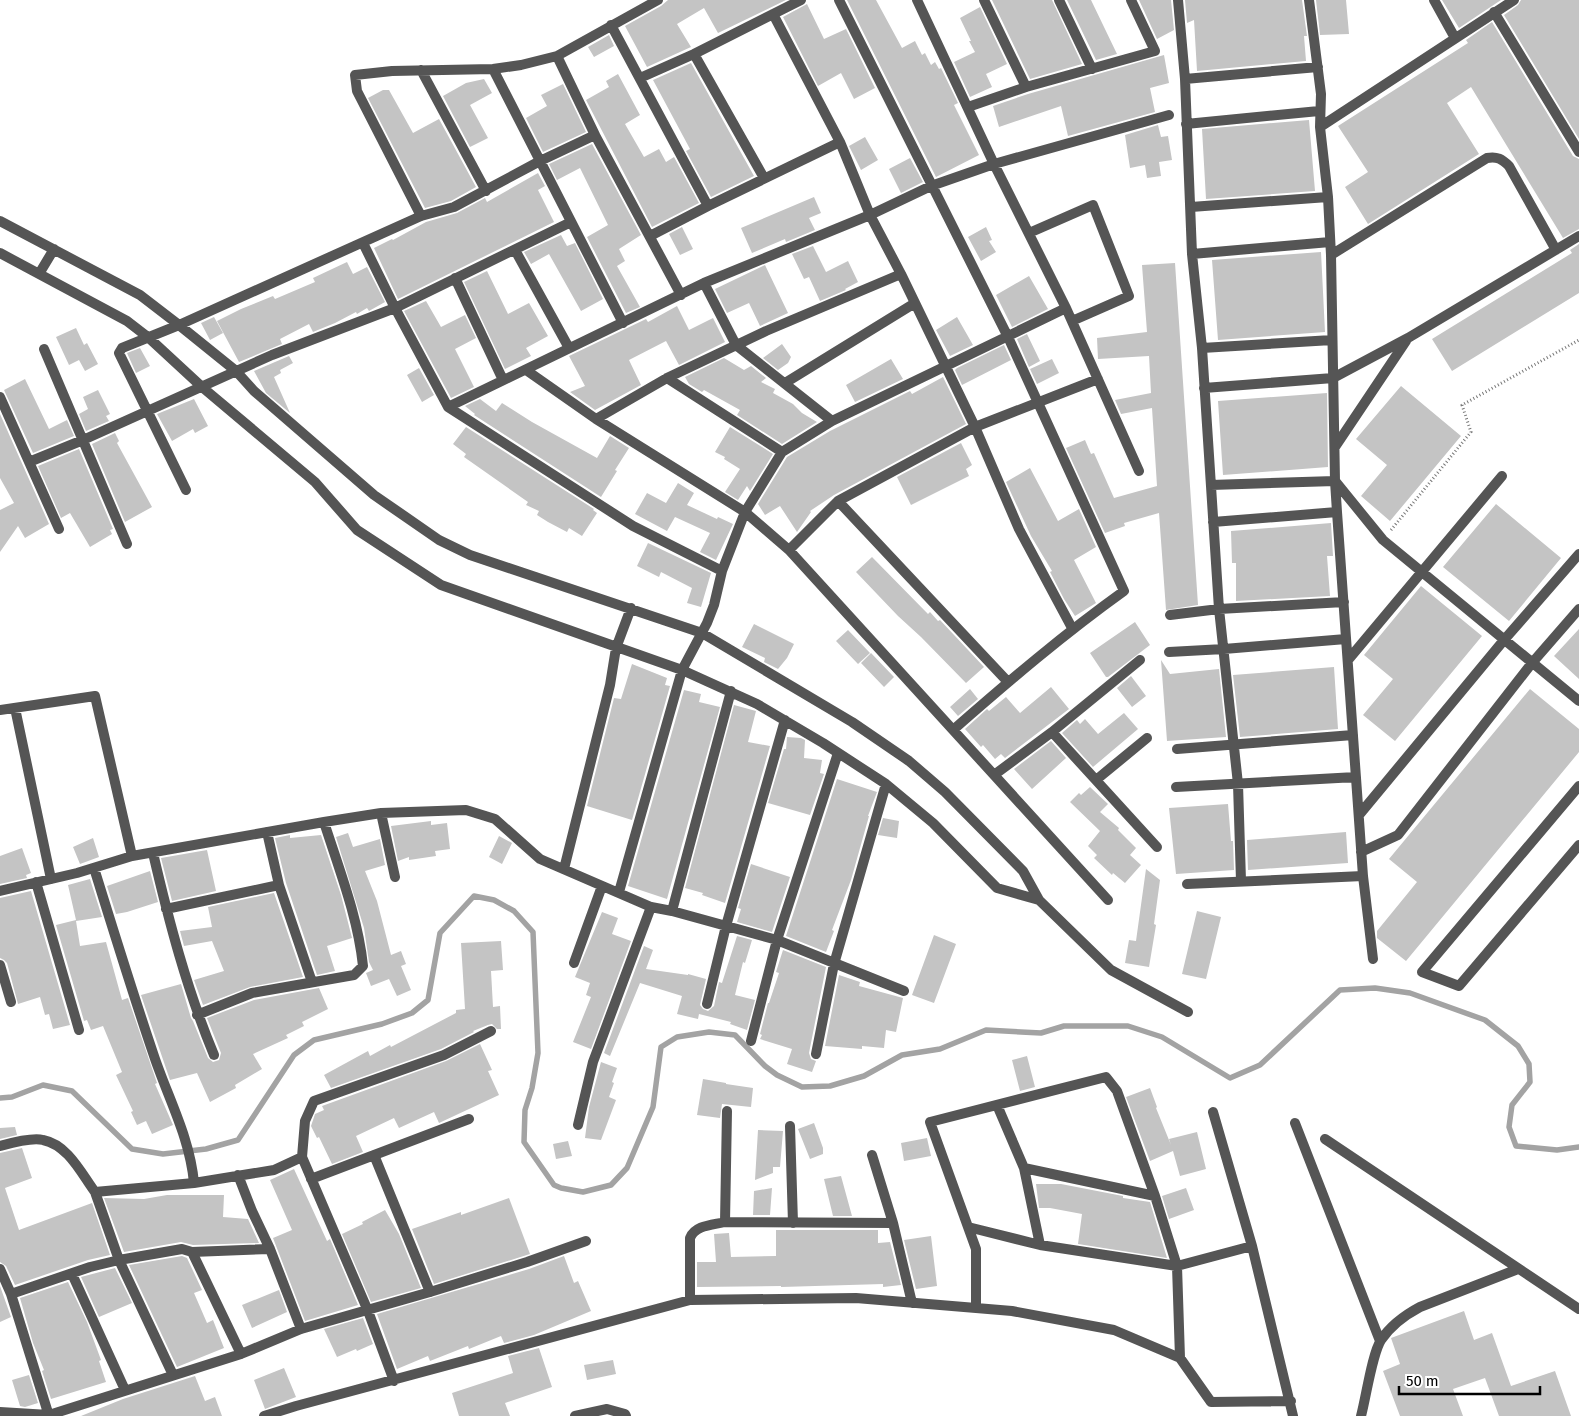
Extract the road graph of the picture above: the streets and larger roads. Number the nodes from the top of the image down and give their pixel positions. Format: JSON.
{"nodes":[{"id":1,"x":658,"y":0,"type":"edge"},
{"id":2,"x":800,"y":0,"type":"edge"},
{"id":3,"x":840,"y":0,"type":"edge"},
{"id":4,"x":917,"y":0,"type":"edge"},
{"id":5,"x":984,"y":0,"type":"edge"},
{"id":6,"x":1059,"y":0,"type":"edge"},
{"id":7,"x":1131,"y":0,"type":"edge"},
{"id":8,"x":1178,"y":0,"type":"edge"},
{"id":9,"x":1309,"y":0,"type":"edge"},
{"id":10,"x":1434,"y":0,"type":"edge"},
{"id":11,"x":1514,"y":0,"type":"edge"},
{"id":12,"x":1494,"y":12,"type":"junction"},
{"id":13,"x":773,"y":14,"type":"junction"},
{"id":14,"x":611,"y":25,"type":"junction"},
{"id":15,"x":1455,"y":38,"type":"junction"},
{"id":16,"x":694,"y":54,"type":"junction"},
{"id":17,"x":557,"y":56,"type":"junction"},
{"id":18,"x":1318,"y":67,"type":"junction"},
{"id":19,"x":493,"y":69,"type":"junction"},
{"id":20,"x":1092,"y":69,"type":"junction"},
{"id":21,"x":421,"y":70,"type":"junction"},
{"id":22,"x":640,"y":78,"type":"junction"},
{"id":23,"x":1185,"y":78,"type":"junction"},
{"id":24,"x":1026,"y":87,"type":"junction"},
{"id":25,"x":968,"y":107,"type":"junction"},
{"id":26,"x":1319,"y":111,"type":"junction"},
{"id":27,"x":1170,"y":115,"type":"dead end"},
{"id":28,"x":1186,"y":124,"type":"junction"},
{"id":29,"x":1320,"y":127,"type":"junction"},
{"id":30,"x":595,"y":135,"type":"junction"},
{"id":31,"x":840,"y":142,"type":"junction"},
{"id":32,"x":1579,"y":152,"type":"edge"},
{"id":33,"x":540,"y":161,"type":"junction"},
{"id":34,"x":994,"y":164,"type":"junction"},
{"id":35,"x":764,"y":178,"type":"junction"},
{"id":36,"x":931,"y":186,"type":"junction"},
{"id":37,"x":486,"y":191,"type":"junction"},
{"id":38,"x":1328,"y":197,"type":"junction"},
{"id":39,"x":708,"y":206,"type":"junction"},
{"id":40,"x":1191,"y":206,"type":"junction"},
{"id":41,"x":870,"y":215,"type":"junction"},
{"id":42,"x":421,"y":216,"type":"junction"},
{"id":43,"x":0,"y":221,"type":"edge"},
{"id":44,"x":571,"y":222,"type":"junction"},
{"id":45,"x":1028,"y":233,"type":"junction"},
{"id":46,"x":650,"y":236,"type":"junction"},
{"id":47,"x":1579,"y":236,"type":"edge"},
{"id":48,"x":1330,"y":242,"type":"junction"},
{"id":49,"x":363,"y":243,"type":"junction"},
{"id":50,"x":54,"y":249,"type":"junction"},
{"id":51,"x":515,"y":250,"type":"junction"},
{"id":52,"x":1556,"y":250,"type":"junction"},
{"id":53,"x":0,"y":253,"type":"edge"},
{"id":54,"x":1192,"y":254,"type":"junction"},
{"id":55,"x":1331,"y":255,"type":"junction"},
{"id":56,"x":39,"y":274,"type":"junction"},
{"id":57,"x":902,"y":274,"type":"junction"},
{"id":58,"x":455,"y":278,"type":"junction"},
{"id":59,"x":704,"y":283,"type":"junction"},
{"id":60,"x":681,"y":295,"type":"junction"},
{"id":61,"x":915,"y":303,"type":"junction"},
{"id":62,"x":395,"y":308,"type":"junction"},
{"id":63,"x":1066,"y":308,"type":"junction"},
{"id":64,"x":1072,"y":321,"type":"junction"},
{"id":65,"x":623,"y":323,"type":"junction"},
{"id":66,"x":179,"y":325,"type":"junction"},
{"id":67,"x":1008,"y":337,"type":"junction"},
{"id":68,"x":150,"y":338,"type":"junction"},
{"id":69,"x":1408,"y":338,"type":"junction"},
{"id":70,"x":1332,"y":340,"type":"junction"},
{"id":71,"x":736,"y":345,"type":"junction"},
{"id":72,"x":44,"y":348,"type":"dead end"},
{"id":73,"x":569,"y":348,"type":"junction"},
{"id":74,"x":1202,"y":348,"type":"junction"},
{"id":75,"x":945,"y":366,"type":"junction"},
{"id":76,"x":526,"y":370,"type":"junction"},
{"id":77,"x":236,"y":371,"type":"junction"},
{"id":78,"x":667,"y":378,"type":"junction"},
{"id":79,"x":1333,"y":378,"type":"junction"},
{"id":80,"x":1098,"y":379,"type":"junction"},
{"id":81,"x":503,"y":380,"type":"junction"},
{"id":82,"x":785,"y":384,"type":"junction"},
{"id":83,"x":202,"y":387,"type":"junction"},
{"id":84,"x":1204,"y":388,"type":"junction"},
{"id":85,"x":0,"y":397,"type":"edge"},
{"id":86,"x":1038,"y":402,"type":"junction"},
{"id":87,"x":448,"y":407,"type":"junction"},
{"id":88,"x":148,"y":411,"type":"junction"},
{"id":89,"x":596,"y":419,"type":"junction"},
{"id":90,"x":832,"y":421,"type":"junction"},
{"id":91,"x":975,"y":427,"type":"junction"},
{"id":92,"x":83,"y":440,"type":"junction"},
{"id":93,"x":1334,"y":447,"type":"junction"},
{"id":94,"x":782,"y":452,"type":"junction"},
{"id":95,"x":30,"y":462,"type":"junction"},
{"id":96,"x":1138,"y":471,"type":"dead end"},
{"id":97,"x":1502,"y":476,"type":"dead end"},
{"id":98,"x":1335,"y":481,"type":"junction"},
{"id":99,"x":1211,"y":485,"type":"junction"},
{"id":100,"x":186,"y":490,"type":"dead end"},
{"id":101,"x":838,"y":501,"type":"junction"},
{"id":102,"x":745,"y":512,"type":"junction"},
{"id":103,"x":1337,"y":512,"type":"junction"},
{"id":104,"x":1213,"y":522,"type":"junction"},
{"id":105,"x":59,"y":528,"type":"dead end"},
{"id":106,"x":127,"y":544,"type":"dead end"},
{"id":107,"x":789,"y":550,"type":"junction"},
{"id":108,"x":1579,"y":554,"type":"edge"},
{"id":109,"x":722,"y":571,"type":"junction"},
{"id":110,"x":1422,"y":572,"type":"junction"},
{"id":111,"x":1344,"y":602,"type":"junction"},
{"id":112,"x":631,"y":608,"type":"junction"},
{"id":113,"x":1579,"y":608,"type":"edge"},
{"id":114,"x":1219,"y":609,"type":"junction"},
{"id":115,"x":1170,"y":615,"type":"dead end"},
{"id":116,"x":1072,"y":628,"type":"junction"},
{"id":117,"x":702,"y":633,"type":"junction"},
{"id":118,"x":1346,"y":639,"type":"junction"},
{"id":119,"x":1504,"y":640,"type":"junction"},
{"id":120,"x":616,"y":648,"type":"junction"},
{"id":121,"x":1224,"y":649,"type":"junction"},
{"id":122,"x":1169,"y":652,"type":"dead end"},
{"id":123,"x":1140,"y":660,"type":"dead end"},
{"id":124,"x":1348,"y":660,"type":"junction"},
{"id":125,"x":1532,"y":663,"type":"junction"},
{"id":126,"x":682,"y":670,"type":"junction"},
{"id":127,"x":1008,"y":682,"type":"junction"},
{"id":128,"x":731,"y":691,"type":"junction"},
{"id":129,"x":1579,"y":702,"type":"edge"},
{"id":130,"x":15,"y":708,"type":"junction"},
{"id":131,"x":0,"y":710,"type":"edge"},
{"id":132,"x":785,"y":720,"type":"junction"},
{"id":133,"x":954,"y":730,"type":"junction"},
{"id":134,"x":1052,"y":732,"type":"junction"},
{"id":135,"x":1353,"y":735,"type":"junction"},
{"id":136,"x":1147,"y":738,"type":"dead end"},
{"id":137,"x":1233,"y":744,"type":"junction"},
{"id":138,"x":1177,"y":749,"type":"dead end"},
{"id":139,"x":838,"y":753,"type":"junction"},
{"id":140,"x":994,"y":775,"type":"junction"},
{"id":141,"x":1356,"y":777,"type":"junction"},
{"id":142,"x":1096,"y":780,"type":"junction"},
{"id":143,"x":886,"y":784,"type":"junction"},
{"id":144,"x":1238,"y":784,"type":"junction"},
{"id":145,"x":1579,"y":786,"type":"edge"},
{"id":146,"x":1176,"y":787,"type":"dead end"},
{"id":147,"x":381,"y":813,"type":"junction"},
{"id":148,"x":1359,"y":815,"type":"junction"},
{"id":149,"x":324,"y":822,"type":"junction"},
{"id":150,"x":267,"y":832,"type":"junction"},
{"id":151,"x":1579,"y":845,"type":"edge"},
{"id":152,"x":1157,"y":847,"type":"dead end"},
{"id":153,"x":1361,"y":852,"type":"junction"},
{"id":154,"x":153,"y":853,"type":"junction"},
{"id":155,"x":132,"y":856,"type":"junction"},
{"id":156,"x":94,"y":868,"type":"junction"},
{"id":157,"x":564,"y":869,"type":"junction"},
{"id":158,"x":1363,"y":876,"type":"junction"},
{"id":159,"x":395,"y":877,"type":"dead end"},
{"id":160,"x":51,"y":879,"type":"junction"},
{"id":161,"x":1241,"y":881,"type":"junction"},
{"id":162,"x":36,"y":882,"type":"junction"},
{"id":163,"x":1187,"y":884,"type":"dead end"},
{"id":164,"x":280,"y":885,"type":"junction"},
{"id":165,"x":602,"y":886,"type":"junction"},
{"id":166,"x":0,"y":891,"type":"edge"},
{"id":167,"x":619,"y":892,"type":"junction"},
{"id":168,"x":1039,"y":900,"type":"junction"},
{"id":169,"x":1108,"y":900,"type":"dead end"},
{"id":170,"x":651,"y":907,"type":"junction"},
{"id":171,"x":166,"y":909,"type":"junction"},
{"id":172,"x":672,"y":911,"type":"junction"},
{"id":173,"x":726,"y":926,"type":"junction"},
{"id":174,"x":777,"y":940,"type":"junction"},
{"id":175,"x":1373,"y":958,"type":"dead end"},
{"id":176,"x":574,"y":963,"type":"dead end"},
{"id":177,"x":834,"y":964,"type":"junction"},
{"id":178,"x":0,"y":965,"type":"edge"},
{"id":179,"x":312,"y":982,"type":"junction"},
{"id":180,"x":904,"y":991,"type":"dead end"},
{"id":181,"x":11,"y":1002,"type":"dead end"},
{"id":182,"x":708,"y":1004,"type":"dead end"},
{"id":183,"x":1188,"y":1012,"type":"dead end"},
{"id":184,"x":197,"y":1015,"type":"junction"},
{"id":185,"x":79,"y":1030,"type":"dead end"},
{"id":186,"x":491,"y":1031,"type":"dead end"},
{"id":187,"x":751,"y":1041,"type":"dead end"},
{"id":188,"x":816,"y":1054,"type":"dead end"},
{"id":189,"x":214,"y":1055,"type":"dead end"},
{"id":190,"x":997,"y":1105,"type":"junction"},
{"id":191,"x":726,"y":1111,"type":"dead end"},
{"id":192,"x":1213,"y":1112,"type":"dead end"},
{"id":193,"x":469,"y":1119,"type":"dead end"},
{"id":194,"x":1295,"y":1123,"type":"dead end"},
{"id":195,"x":578,"y":1126,"type":"dead end"},
{"id":196,"x":790,"y":1126,"type":"dead end"},
{"id":197,"x":1325,"y":1139,"type":"dead end"},
{"id":198,"x":0,"y":1146,"type":"edge"},
{"id":199,"x":374,"y":1155,"type":"junction"},
{"id":200,"x":872,"y":1155,"type":"dead end"},
{"id":201,"x":302,"y":1157,"type":"junction"},
{"id":202,"x":1024,"y":1168,"type":"junction"},
{"id":203,"x":238,"y":1176,"type":"junction"},
{"id":204,"x":311,"y":1178,"type":"junction"},
{"id":205,"x":194,"y":1183,"type":"junction"},
{"id":206,"x":95,"y":1192,"type":"junction"},
{"id":207,"x":1155,"y":1196,"type":"junction"},
{"id":208,"x":725,"y":1222,"type":"junction"},
{"id":209,"x":793,"y":1223,"type":"junction"},
{"id":210,"x":893,"y":1223,"type":"junction"},
{"id":211,"x":968,"y":1227,"type":"junction"},
{"id":212,"x":586,"y":1241,"type":"dead end"},
{"id":213,"x":1040,"y":1245,"type":"junction"},
{"id":214,"x":1252,"y":1246,"type":"junction"},
{"id":215,"x":270,"y":1249,"type":"junction"},
{"id":216,"x":192,"y":1252,"type":"junction"},
{"id":217,"x":119,"y":1260,"type":"junction"},
{"id":218,"x":1177,"y":1266,"type":"junction"},
{"id":219,"x":0,"y":1269,"type":"edge"},
{"id":220,"x":1518,"y":1269,"type":"junction"},
{"id":221,"x":72,"y":1274,"type":"junction"},
{"id":222,"x":430,"y":1292,"type":"junction"},
{"id":223,"x":11,"y":1294,"type":"junction"},
{"id":224,"x":690,"y":1300,"type":"junction"},
{"id":225,"x":912,"y":1303,"type":"junction"},
{"id":226,"x":976,"y":1308,"type":"junction"},
{"id":227,"x":1579,"y":1309,"type":"edge"},
{"id":228,"x":368,"y":1311,"type":"junction"},
{"id":229,"x":301,"y":1329,"type":"junction"},
{"id":230,"x":1380,"y":1341,"type":"junction"},
{"id":231,"x":241,"y":1354,"type":"junction"},
{"id":232,"x":1180,"y":1358,"type":"junction"},
{"id":233,"x":173,"y":1375,"type":"junction"},
{"id":234,"x":394,"y":1381,"type":"junction"},
{"id":235,"x":125,"y":1390,"type":"junction"},
{"id":236,"x":1291,"y":1401,"type":"junction"},
{"id":237,"x":297,"y":1411,"type":"edge"},
{"id":238,"x":0,"y":1412,"type":"edge"},
{"id":239,"x":49,"y":1416,"type":"edge"},
{"id":240,"x":264,"y":1416,"type":"edge"},
{"id":241,"x":575,"y":1416,"type":"edge"},
{"id":242,"x":626,"y":1416,"type":"edge"},
{"id":243,"x":1293,"y":1416,"type":"edge"},
{"id":244,"x":1362,"y":1416,"type":"edge"}],
"edges":[{"from":1,"to":14,"type":"street"},
{"from":2,"to":13,"type":"street"},
{"from":3,"to":36,"type":"street"},
{"from":4,"to":25,"type":"street"},
{"from":5,"to":24,"type":"street"},
{"from":6,"to":20,"type":"street"},
{"from":7,"to":20,"type":"street"},
{"from":8,"to":23,"type":"street"},
{"from":9,"to":18,"type":"street"},
{"from":10,"to":15,"type":"street"},
{"from":11,"to":12,"type":"street"},
{"from":12,"to":15,"type":"street"},
{"from":12,"to":32,"type":"street"},
{"from":13,"to":16,"type":"street"},
{"from":13,"to":31,"type":"street"},
{"from":14,"to":17,"type":"street"},
{"from":14,"to":22,"type":"street"},
{"from":15,"to":29,"type":"street"},
{"from":16,"to":22,"type":"street"},
{"from":16,"to":35,"type":"street"},
{"from":17,"to":19,"type":"street"},
{"from":17,"to":30,"type":"street"},
{"from":18,"to":23,"type":"street"},
{"from":18,"to":26,"type":"street"},
{"from":19,"to":21,"type":"street"},
{"from":19,"to":33,"type":"street"},
{"from":20,"to":24,"type":"street"},
{"from":21,"to":37,"type":"street"},
{"from":21,"to":42,"type":"street"},
{"from":22,"to":39,"type":"street"},
{"from":23,"to":28,"type":"street"},
{"from":24,"to":25,"type":"street"},
{"from":25,"to":34,"type":"street"},
{"from":26,"to":28,"type":"street"},
{"from":26,"to":29,"type":"street"},
{"from":27,"to":34,"type":"street"},
{"from":28,"to":40,"type":"street"},
{"from":29,"to":38,"type":"street"},
{"from":30,"to":33,"type":"street"},
{"from":30,"to":46,"type":"street"},
{"from":31,"to":35,"type":"street"},
{"from":31,"to":41,"type":"street"},
{"from":33,"to":37,"type":"street"},
{"from":33,"to":44,"type":"street"},
{"from":34,"to":36,"type":"street"},
{"from":34,"to":45,"type":"street"},
{"from":35,"to":39,"type":"street"},
{"from":36,"to":41,"type":"street"},
{"from":36,"to":67,"type":"street"},
{"from":37,"to":42,"type":"street"},
{"from":38,"to":40,"type":"street"},
{"from":38,"to":48,"type":"street"},
{"from":39,"to":46,"type":"street"},
{"from":40,"to":54,"type":"street"},
{"from":41,"to":57,"type":"street"},
{"from":41,"to":59,"type":"street"},
{"from":42,"to":49,"type":"street"},
{"from":43,"to":50,"type":"street"},
{"from":44,"to":51,"type":"street"},
{"from":44,"to":65,"type":"street"},
{"from":45,"to":63,"type":"street"},
{"from":45,"to":64,"type":"street"},
{"from":46,"to":60,"type":"street"},
{"from":47,"to":52,"type":"street"},
{"from":48,"to":54,"type":"street"},
{"from":48,"to":55,"type":"street"},
{"from":49,"to":62,"type":"street"},
{"from":49,"to":66,"type":"street"},
{"from":50,"to":56,"type":"street"},
{"from":50,"to":66,"type":"street"},
{"from":51,"to":58,"type":"street"},
{"from":51,"to":73,"type":"street"},
{"from":52,"to":55,"type":"street"},
{"from":52,"to":69,"type":"street"},
{"from":53,"to":56,"type":"street"},
{"from":54,"to":74,"type":"street"},
{"from":55,"to":70,"type":"street"},
{"from":56,"to":68,"type":"street"},
{"from":57,"to":61,"type":"street"},
{"from":57,"to":71,"type":"street"},
{"from":58,"to":62,"type":"street"},
{"from":58,"to":81,"type":"street"},
{"from":59,"to":60,"type":"street"},
{"from":59,"to":71,"type":"street"},
{"from":60,"to":65,"type":"street"},
{"from":61,"to":75,"type":"street"},
{"from":61,"to":82,"type":"street"},
{"from":62,"to":77,"type":"street"},
{"from":62,"to":87,"type":"street"},
{"from":63,"to":64,"type":"street"},
{"from":63,"to":67,"type":"street"},
{"from":64,"to":80,"type":"street"},
{"from":65,"to":73,"type":"street"},
{"from":66,"to":68,"type":"street"},
{"from":66,"to":77,"type":"street"},
{"from":67,"to":75,"type":"street"},
{"from":67,"to":86,"type":"street"},
{"from":68,"to":83,"type":"street"},
{"from":68,"to":88,"type":"street"},
{"from":69,"to":79,"type":"street"},
{"from":69,"to":93,"type":"street"},
{"from":70,"to":74,"type":"street"},
{"from":70,"to":79,"type":"street"},
{"from":71,"to":78,"type":"street"},
{"from":71,"to":82,"type":"street"},
{"from":72,"to":92,"type":"street"},
{"from":73,"to":76,"type":"street"},
{"from":74,"to":84,"type":"street"},
{"from":75,"to":90,"type":"street"},
{"from":75,"to":91,"type":"street"},
{"from":76,"to":81,"type":"street"},
{"from":76,"to":89,"type":"street"},
{"from":77,"to":83,"type":"street"},
{"from":77,"to":112,"type":"street"},
{"from":78,"to":89,"type":"street"},
{"from":78,"to":94,"type":"street"},
{"from":79,"to":84,"type":"street"},
{"from":79,"to":93,"type":"street"},
{"from":80,"to":86,"type":"street"},
{"from":80,"to":96,"type":"street"},
{"from":81,"to":87,"type":"street"},
{"from":82,"to":90,"type":"street"},
{"from":83,"to":88,"type":"street"},
{"from":83,"to":120,"type":"street"},
{"from":84,"to":99,"type":"street"},
{"from":85,"to":95,"type":"street"},
{"from":86,"to":91,"type":"street"},
{"from":86,"to":116,"type":"street"},
{"from":87,"to":109,"type":"street"},
{"from":88,"to":92,"type":"street"},
{"from":88,"to":100,"type":"street"},
{"from":89,"to":102,"type":"street"},
{"from":90,"to":94,"type":"street"},
{"from":91,"to":101,"type":"street"},
{"from":91,"to":116,"type":"street"},
{"from":92,"to":95,"type":"street"},
{"from":92,"to":106,"type":"street"},
{"from":93,"to":98,"type":"street"},
{"from":94,"to":102,"type":"street"},
{"from":95,"to":105,"type":"street"},
{"from":97,"to":110,"type":"street"},
{"from":98,"to":99,"type":"street"},
{"from":98,"to":103,"type":"street"},
{"from":98,"to":110,"type":"street"},
{"from":99,"to":104,"type":"street"},
{"from":101,"to":107,"type":"street"},
{"from":101,"to":127,"type":"street"},
{"from":102,"to":107,"type":"street"},
{"from":102,"to":109,"type":"street"},
{"from":103,"to":104,"type":"street"},
{"from":103,"to":111,"type":"street"},
{"from":104,"to":114,"type":"street"},
{"from":107,"to":133,"type":"street"},
{"from":108,"to":119,"type":"street"},
{"from":109,"to":117,"type":"street"},
{"from":110,"to":119,"type":"street"},
{"from":110,"to":124,"type":"street"},
{"from":111,"to":114,"type":"street"},
{"from":111,"to":118,"type":"street"},
{"from":112,"to":117,"type":"street"},
{"from":112,"to":120,"type":"street"},
{"from":113,"to":125,"type":"street"},
{"from":114,"to":115,"type":"street"},
{"from":114,"to":121,"type":"street"},
{"from":116,"to":127,"type":"street"},
{"from":117,"to":126,"type":"street"},
{"from":117,"to":168,"type":"street"},
{"from":118,"to":121,"type":"street"},
{"from":118,"to":124,"type":"street"},
{"from":119,"to":125,"type":"street"},
{"from":119,"to":148,"type":"street"},
{"from":120,"to":126,"type":"street"},
{"from":120,"to":157,"type":"street"},
{"from":121,"to":122,"type":"street"},
{"from":121,"to":137,"type":"street"},
{"from":123,"to":134,"type":"street"},
{"from":124,"to":135,"type":"street"},
{"from":125,"to":129,"type":"street"},
{"from":125,"to":153,"type":"street"},
{"from":126,"to":128,"type":"street"},
{"from":126,"to":167,"type":"street"},
{"from":127,"to":133,"type":"street"},
{"from":128,"to":132,"type":"street"},
{"from":128,"to":172,"type":"street"},
{"from":130,"to":131,"type":"street"},
{"from":130,"to":155,"type":"street"},
{"from":130,"to":160,"type":"street"},
{"from":132,"to":139,"type":"street"},
{"from":132,"to":173,"type":"street"},
{"from":133,"to":140,"type":"street"},
{"from":134,"to":140,"type":"street"},
{"from":134,"to":142,"type":"street"},
{"from":135,"to":137,"type":"street"},
{"from":135,"to":141,"type":"street"},
{"from":136,"to":142,"type":"street"},
{"from":137,"to":138,"type":"street"},
{"from":137,"to":144,"type":"street"},
{"from":139,"to":143,"type":"street"},
{"from":139,"to":174,"type":"street"},
{"from":140,"to":169,"type":"street"},
{"from":141,"to":144,"type":"street"},
{"from":141,"to":148,"type":"street"},
{"from":142,"to":152,"type":"street"},
{"from":143,"to":168,"type":"street"},
{"from":143,"to":177,"type":"street"},
{"from":144,"to":146,"type":"street"},
{"from":144,"to":161,"type":"street"},
{"from":145,"to":151,"type":"street"},
{"from":147,"to":149,"type":"street"},
{"from":147,"to":157,"type":"street"},
{"from":147,"to":159,"type":"street"},
{"from":148,"to":153,"type":"street"},
{"from":149,"to":150,"type":"street"},
{"from":149,"to":179,"type":"street"},
{"from":150,"to":154,"type":"street"},
{"from":150,"to":164,"type":"street"},
{"from":153,"to":158,"type":"street"},
{"from":154,"to":155,"type":"street"},
{"from":154,"to":171,"type":"street"},
{"from":155,"to":156,"type":"street"},
{"from":156,"to":160,"type":"street"},
{"from":156,"to":205,"type":"street"},
{"from":157,"to":165,"type":"street"},
{"from":158,"to":161,"type":"street"},
{"from":158,"to":175,"type":"street"},
{"from":160,"to":162,"type":"street"},
{"from":161,"to":163,"type":"street"},
{"from":162,"to":166,"type":"street"},
{"from":162,"to":185,"type":"street"},
{"from":164,"to":171,"type":"street"},
{"from":164,"to":179,"type":"street"},
{"from":165,"to":167,"type":"street"},
{"from":165,"to":176,"type":"street"},
{"from":167,"to":170,"type":"street"},
{"from":168,"to":183,"type":"street"},
{"from":170,"to":172,"type":"street"},
{"from":170,"to":195,"type":"street"},
{"from":171,"to":184,"type":"street"},
{"from":172,"to":173,"type":"street"},
{"from":173,"to":174,"type":"street"},
{"from":173,"to":182,"type":"street"},
{"from":174,"to":177,"type":"street"},
{"from":174,"to":187,"type":"street"},
{"from":177,"to":180,"type":"street"},
{"from":177,"to":188,"type":"street"},
{"from":178,"to":181,"type":"street"},
{"from":179,"to":184,"type":"street"},
{"from":184,"to":189,"type":"street"},
{"from":186,"to":201,"type":"street"},
{"from":190,"to":202,"type":"street"},
{"from":190,"to":207,"type":"street"},
{"from":190,"to":211,"type":"street"},
{"from":191,"to":208,"type":"street"},
{"from":192,"to":214,"type":"street"},
{"from":193,"to":199,"type":"street"},
{"from":194,"to":230,"type":"street"},
{"from":196,"to":209,"type":"street"},
{"from":197,"to":220,"type":"street"},
{"from":198,"to":206,"type":"street"},
{"from":199,"to":204,"type":"street"},
{"from":199,"to":222,"type":"street"},
{"from":200,"to":210,"type":"street"},
{"from":201,"to":203,"type":"street"},
{"from":201,"to":204,"type":"street"},
{"from":202,"to":207,"type":"street"},
{"from":202,"to":213,"type":"street"},
{"from":203,"to":205,"type":"street"},
{"from":203,"to":215,"type":"street"},
{"from":204,"to":228,"type":"street"},
{"from":205,"to":206,"type":"street"},
{"from":206,"to":217,"type":"street"},
{"from":207,"to":218,"type":"street"},
{"from":208,"to":209,"type":"street"},
{"from":208,"to":224,"type":"street"},
{"from":209,"to":210,"type":"street"},
{"from":210,"to":225,"type":"street"},
{"from":211,"to":213,"type":"street"},
{"from":211,"to":226,"type":"street"},
{"from":212,"to":222,"type":"street"},
{"from":213,"to":218,"type":"street"},
{"from":214,"to":218,"type":"street"},
{"from":214,"to":236,"type":"street"},
{"from":215,"to":216,"type":"street"},
{"from":215,"to":229,"type":"street"},
{"from":216,"to":217,"type":"street"},
{"from":216,"to":231,"type":"street"},
{"from":217,"to":221,"type":"street"},
{"from":217,"to":233,"type":"street"},
{"from":218,"to":232,"type":"street"},
{"from":219,"to":223,"type":"street"},
{"from":220,"to":227,"type":"street"},
{"from":220,"to":230,"type":"street"},
{"from":221,"to":223,"type":"street"},
{"from":221,"to":235,"type":"street"},
{"from":222,"to":228,"type":"street"},
{"from":223,"to":239,"type":"street"},
{"from":224,"to":225,"type":"street"},
{"from":224,"to":234,"type":"street"},
{"from":225,"to":226,"type":"street"},
{"from":226,"to":232,"type":"street"},
{"from":228,"to":229,"type":"street"},
{"from":228,"to":234,"type":"street"},
{"from":229,"to":231,"type":"street"},
{"from":230,"to":244,"type":"street"},
{"from":231,"to":233,"type":"street"},
{"from":232,"to":236,"type":"street"},
{"from":233,"to":235,"type":"street"},
{"from":234,"to":237,"type":"street"},
{"from":235,"to":239,"type":"street"},
{"from":236,"to":243,"type":"street"},
{"from":237,"to":240,"type":"street"},
{"from":238,"to":239,"type":"street"},
{"from":241,"to":242,"type":"street"}]}
